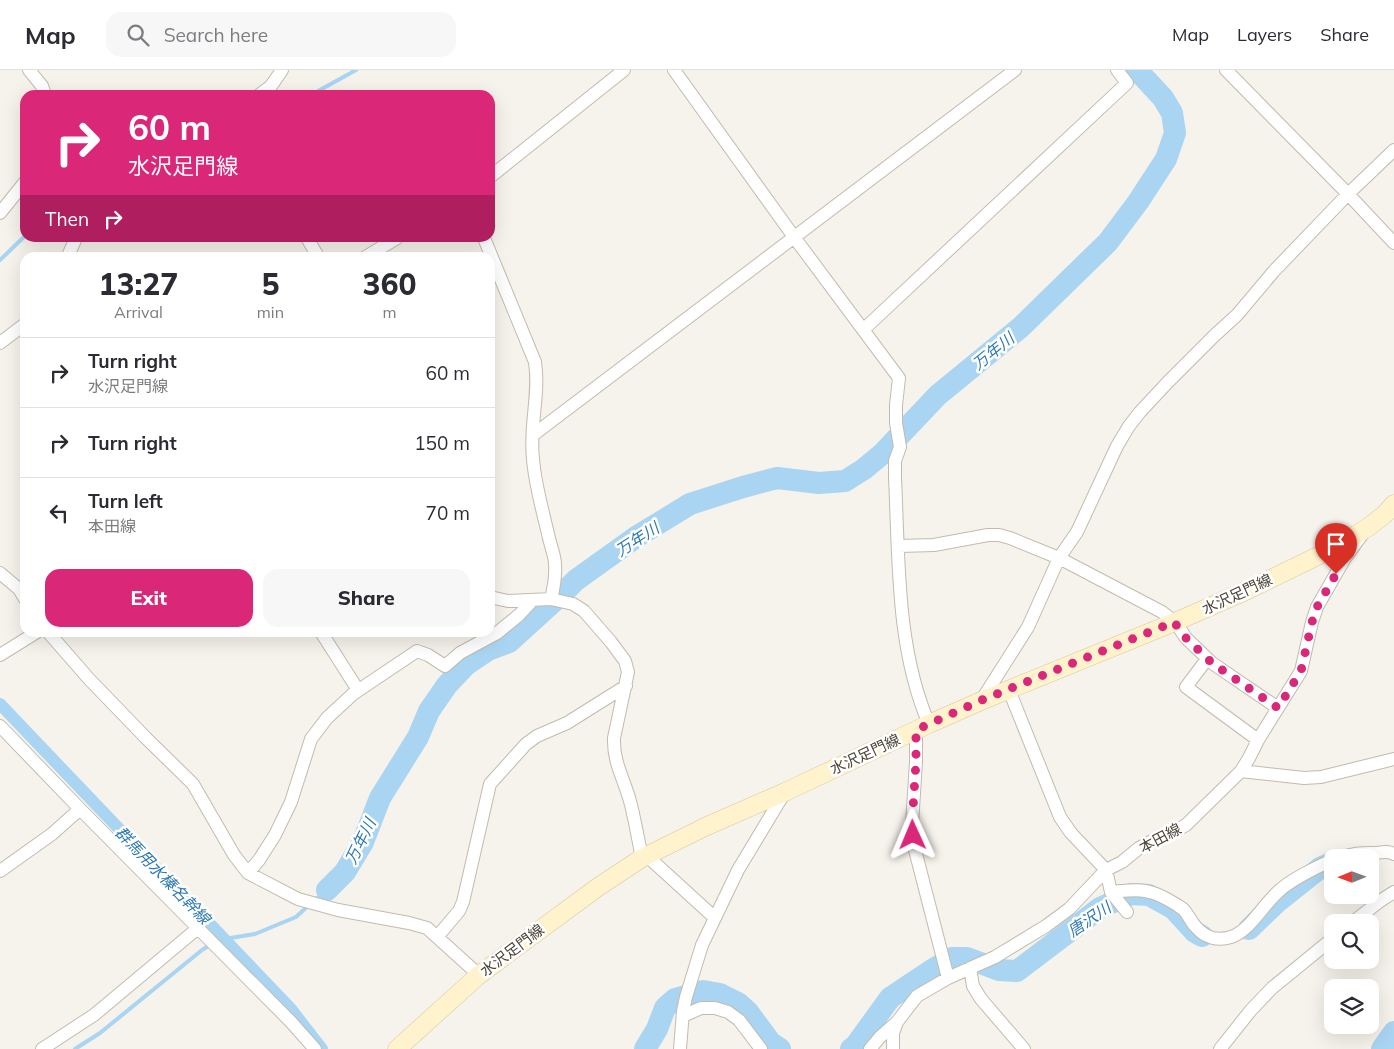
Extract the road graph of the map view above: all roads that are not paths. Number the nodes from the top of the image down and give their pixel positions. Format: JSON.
{"nodes":[{"id":1,"x":29,"y":70,"type":"edge"},
{"id":2,"x":282,"y":70,"type":"edge"},
{"id":3,"x":624,"y":70,"type":"edge"},
{"id":4,"x":674,"y":70,"type":"edge"},
{"id":5,"x":1015,"y":70,"type":"edge"},
{"id":6,"x":1117,"y":70,"type":"edge"},
{"id":7,"x":1226,"y":70,"type":"edge"},
{"id":8,"x":43,"y":90,"type":"edge"},
{"id":9,"x":266,"y":90,"type":"edge"},
{"id":10,"x":1394,"y":150,"type":"edge"},
{"id":11,"x":495,"y":173,"type":"edge"},
{"id":12,"x":20,"y":188,"type":"edge"},
{"id":13,"x":1348,"y":194,"type":"junction"},
{"id":14,"x":0,"y":213,"type":"edge"},
{"id":15,"x":794,"y":237,"type":"junction"},
{"id":16,"x":390,"y":242,"type":"edge"},
{"id":17,"x":1394,"y":243,"type":"edge"},
{"id":18,"x":374,"y":252,"type":"edge"},
{"id":19,"x":495,"y":265,"type":"edge"},
{"id":20,"x":20,"y":328,"type":"edge"},
{"id":21,"x":863,"y":330,"type":"junction"},
{"id":22,"x":0,"y":343,"type":"edge"},
{"id":23,"x":533,"y":435,"type":"junction"},
{"id":24,"x":1394,"y":504,"type":"edge"},
{"id":25,"x":1394,"y":516,"type":"edge"},
{"id":26,"x":1367,"y":528,"type":"junction"},
{"id":27,"x":899,"y":546,"type":"junction"},
{"id":28,"x":1059,"y":558,"type":"junction"},
{"id":29,"x":0,"y":573,"type":"edge"},
{"id":30,"x":20,"y":590,"type":"edge"},
{"id":31,"x":495,"y":598,"type":"edge"},
{"id":32,"x":551,"y":599,"type":"junction"},
{"id":33,"x":534,"y":600,"type":"junction"},
{"id":34,"x":1174,"y":622,"type":"junction"},
{"id":35,"x":495,"y":634,"type":"edge"},
{"id":36,"x":30,"y":637,"type":"edge"},
{"id":37,"x":52,"y":637,"type":"edge"},
{"id":38,"x":324,"y":637,"type":"edge"},
{"id":39,"x":490,"y":637,"type":"edge"},
{"id":40,"x":0,"y":655,"type":"edge"},
{"id":41,"x":1207,"y":658,"type":"junction"},
{"id":42,"x":626,"y":686,"type":"junction"},
{"id":43,"x":358,"y":690,"type":"junction"},
{"id":44,"x":1009,"y":690,"type":"junction"},
{"id":45,"x":982,"y":700,"type":"junction"},
{"id":46,"x":1278,"y":708,"type":"junction"},
{"id":47,"x":0,"y":726,"type":"edge"},
{"id":48,"x":922,"y":727,"type":"junction"},
{"id":49,"x":1258,"y":740,"type":"junction"},
{"id":50,"x":1394,"y":759,"type":"edge"},
{"id":51,"x":1241,"y":772,"type":"junction"},
{"id":52,"x":784,"y":792,"type":"junction"},
{"id":53,"x":80,"y":809,"type":"junction"},
{"id":54,"x":1379,"y":852,"type":"edge"},
{"id":55,"x":1394,"y":854,"type":"edge"},
{"id":56,"x":645,"y":857,"type":"junction"},
{"id":57,"x":1324,"y":864,"type":"edge"},
{"id":58,"x":1106,"y":870,"type":"junction"},
{"id":59,"x":0,"y":872,"type":"edge"},
{"id":60,"x":248,"y":873,"type":"junction"},
{"id":61,"x":1111,"y":892,"type":"junction"},
{"id":62,"x":1394,"y":892,"type":"edge"},
{"id":63,"x":1127,"y":912,"type":"dead end"},
{"id":64,"x":1363,"y":914,"type":"edge"},
{"id":65,"x":715,"y":918,"type":"junction"},
{"id":66,"x":203,"y":933,"type":"junction"},
{"id":67,"x":437,"y":937,"type":"junction"},
{"id":68,"x":1324,"y":946,"type":"edge"},
{"id":69,"x":970,"y":968,"type":"junction"},
{"id":70,"x":479,"y":975,"type":"junction"},
{"id":71,"x":947,"y":975,"type":"junction"},
{"id":72,"x":683,"y":1013,"type":"junction"},
{"id":73,"x":897,"y":1022,"type":"junction"},
{"id":74,"x":42,"y":1049,"type":"edge"},
{"id":75,"x":314,"y":1049,"type":"edge"},
{"id":76,"x":397,"y":1049,"type":"edge"},
{"id":77,"x":680,"y":1049,"type":"edge"},
{"id":78,"x":761,"y":1049,"type":"edge"},
{"id":79,"x":870,"y":1049,"type":"edge"},
{"id":80,"x":893,"y":1049,"type":"edge"},
{"id":81,"x":1024,"y":1049,"type":"edge"},
{"id":82,"x":1220,"y":1049,"type":"edge"}],
"edges":[{"from":1,"to":8,"type":"street"},
{"from":2,"to":9,"type":"street"},
{"from":3,"to":11,"type":"street"},
{"from":4,"to":15,"type":"street"},
{"from":5,"to":15,"type":"street"},
{"from":6,"to":21,"type":"street"},
{"from":7,"to":13,"type":"street"},
{"from":10,"to":13,"type":"street"},
{"from":12,"to":14,"type":"street"},
{"from":13,"to":17,"type":"street"},
{"from":13,"to":28,"type":"street"},
{"from":15,"to":21,"type":"street"},
{"from":15,"to":23,"type":"street"},
{"from":16,"to":18,"type":"street"},
{"from":19,"to":23,"type":"street"},
{"from":20,"to":22,"type":"street"},
{"from":21,"to":27,"type":"street"},
{"from":23,"to":32,"type":"street"},
{"from":24,"to":26,"type":"main road","name":"水沢足門線"},
{"from":25,"to":26,"type":"street"},
{"from":26,"to":34,"type":"main road","name":"水沢足門線"},
{"from":26,"to":46,"type":"street","name":"本田線"},
{"from":27,"to":28,"type":"street"},
{"from":27,"to":48,"type":"street"},
{"from":28,"to":34,"type":"street"},
{"from":28,"to":45,"type":"street"},
{"from":29,"to":30,"type":"street"},
{"from":31,"to":33,"type":"street"},
{"from":32,"to":33,"type":"street"},
{"from":32,"to":42,"type":"street"},
{"from":33,"to":35,"type":"street"},
{"from":34,"to":41,"type":"street"},
{"from":34,"to":44,"type":"main road","name":"水沢足門線"},
{"from":36,"to":40,"type":"street"},
{"from":37,"to":60,"type":"street"},
{"from":38,"to":43,"type":"street"},
{"from":39,"to":43,"type":"street"},
{"from":41,"to":46,"type":"street"},
{"from":41,"to":49,"type":"street"},
{"from":42,"to":56,"type":"street"},
{"from":42,"to":67,"type":"street"},
{"from":43,"to":60,"type":"street"},
{"from":44,"to":45,"type":"main road","name":"水沢足門線"},
{"from":44,"to":58,"type":"street"},
{"from":45,"to":48,"type":"main road","name":"水沢足門線"},
{"from":46,"to":49,"type":"street","name":"本田線"},
{"from":47,"to":53,"type":"street"},
{"from":48,"to":52,"type":"main road","name":"水沢足門線"},
{"from":48,"to":71,"type":"street"},
{"from":49,"to":51,"type":"street","name":"本田線"},
{"from":50,"to":51,"type":"street"},
{"from":51,"to":58,"type":"street","name":"本田線"},
{"from":52,"to":56,"type":"main road","name":"水沢足門線"},
{"from":52,"to":65,"type":"street"},
{"from":53,"to":59,"type":"street"},
{"from":53,"to":66,"type":"street"},
{"from":54,"to":55,"type":"street"},
{"from":56,"to":65,"type":"street"},
{"from":56,"to":70,"type":"main road","name":"水沢足門線"},
{"from":57,"to":61,"type":"street"},
{"from":58,"to":61,"type":"street"},
{"from":58,"to":69,"type":"street","name":"本田線"},
{"from":60,"to":67,"type":"street"},
{"from":61,"to":63,"type":"street"},
{"from":62,"to":64,"type":"street"},
{"from":65,"to":72,"type":"street"},
{"from":66,"to":74,"type":"street"},
{"from":66,"to":75,"type":"street"},
{"from":67,"to":70,"type":"street"},
{"from":68,"to":82,"type":"street"},
{"from":69,"to":71,"type":"street","name":"本田線"},
{"from":69,"to":81,"type":"street"},
{"from":70,"to":76,"type":"main road","name":"水沢足門線"},
{"from":71,"to":73,"type":"street","name":"本田線"},
{"from":72,"to":77,"type":"street"},
{"from":72,"to":78,"type":"street"},
{"from":73,"to":79,"type":"street"},
{"from":73,"to":80,"type":"street","name":"本田線"}]}
